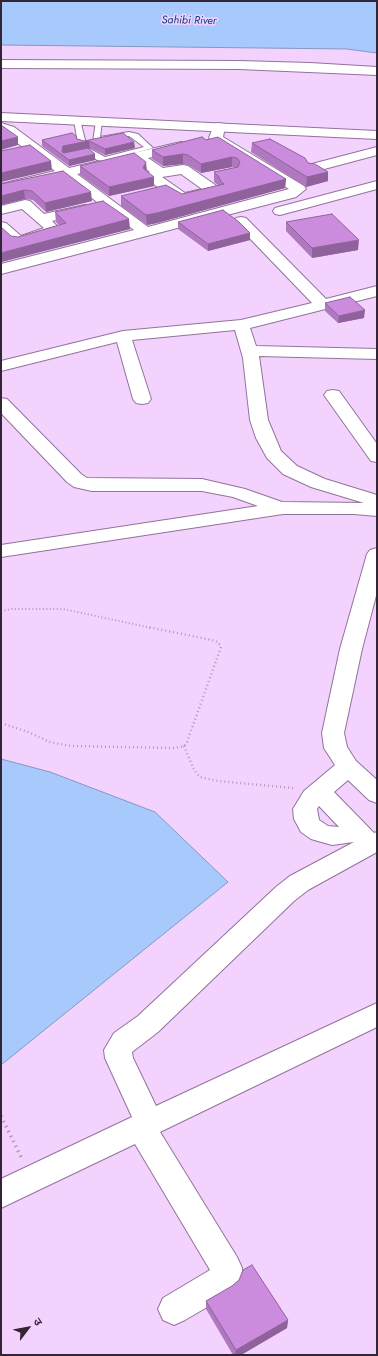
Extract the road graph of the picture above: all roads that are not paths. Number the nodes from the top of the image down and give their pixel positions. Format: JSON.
{"nodes":[{"id":1,"x":1,"y":64,"type":"edge"},
{"id":2,"x":377,"y":72,"type":"edge"},
{"id":3,"x":1,"y":108,"type":"edge"},
{"id":4,"x":77,"y":120,"type":"junction"},
{"id":5,"x":99,"y":121,"type":"junction"},
{"id":6,"x":5,"y":122,"type":"edge"},
{"id":7,"x":377,"y":124,"type":"edge"},
{"id":8,"x":218,"y":132,"type":"junction"},
{"id":9,"x":377,"y":135,"type":"edge"},
{"id":10,"x":96,"y":140,"type":"junction"},
{"id":11,"x":82,"y":144,"type":"edge"},
{"id":12,"x":33,"y":148,"type":"junction"},
{"id":13,"x":90,"y":151,"type":"junction"},
{"id":14,"x":377,"y":151,"type":"edge"},
{"id":15,"x":14,"y":152,"type":"edge"},
{"id":16,"x":74,"y":154,"type":"edge"},
{"id":17,"x":137,"y":156,"type":"junction"},
{"id":18,"x":313,"y":168,"type":"edge"},
{"id":19,"x":67,"y":173,"type":"junction"},
{"id":20,"x":161,"y":173,"type":"junction"},
{"id":21,"x":219,"y":175,"type":"edge"},
{"id":22,"x":199,"y":180,"type":"junction"},
{"id":23,"x":377,"y":185,"type":"edge"},
{"id":24,"x":1,"y":188,"type":"edge"},
{"id":25,"x":169,"y":188,"type":"junction"},
{"id":26,"x":153,"y":192,"type":"edge"},
{"id":27,"x":199,"y":194,"type":"junction"},
{"id":28,"x":123,"y":199,"type":"edge"},
{"id":29,"x":107,"y":203,"type":"junction"},
{"id":30,"x":3,"y":207,"type":"edge"},
{"id":31,"x":223,"y":211,"type":"junction"},
{"id":32,"x":42,"y":219,"type":"junction"},
{"id":33,"x":242,"y":221,"type":"junction"},
{"id":34,"x":2,"y":228,"type":"edge"},
{"id":35,"x":145,"y":232,"type":"junction"},
{"id":36,"x":40,"y":235,"type":"junction"},
{"id":37,"x":158,"y":242,"type":"junction"},
{"id":38,"x":60,"y":253,"type":"junction"},
{"id":39,"x":1,"y":269,"type":"edge"},
{"id":40,"x":1,"y":283,"type":"edge"},
{"id":41,"x":377,"y":290,"type":"edge"},
{"id":42,"x":322,"y":304,"type":"junction"},
{"id":43,"x":241,"y":325,"type":"junction"},
{"id":44,"x":123,"y":336,"type":"junction"},
{"id":45,"x":249,"y":351,"type":"junction"},
{"id":46,"x":377,"y":354,"type":"edge"},
{"id":47,"x":1,"y":366,"type":"edge"},
{"id":48,"x":333,"y":395,"type":"dead end"},
{"id":49,"x":142,"y":399,"type":"dead end"},
{"id":50,"x":1,"y":403,"type":"edge"},
{"id":51,"x":369,"y":431,"type":"edge"},
{"id":52,"x":377,"y":457,"type":"edge"},
{"id":53,"x":377,"y":501,"type":"edge"},
{"id":54,"x":280,"y":508,"type":"junction"},
{"id":55,"x":377,"y":510,"type":"edge"},
{"id":56,"x":1,"y":551,"type":"edge"},
{"id":57,"x":377,"y":554,"type":"edge"},
{"id":58,"x":348,"y":767,"type":"junction"},
{"id":59,"x":377,"y":794,"type":"edge"},
{"id":60,"x":368,"y":838,"type":"edge"},
{"id":61,"x":377,"y":1014,"type":"edge"},
{"id":62,"x":145,"y":1125,"type":"junction"},
{"id":63,"x":1,"y":1194,"type":"edge"},
{"id":64,"x":174,"y":1309,"type":"dead end"}],
"edges":[{"from":1,"to":2,"type":"street"},
{"from":3,"to":7,"type":"street"},
{"from":4,"to":5,"type":"street"},
{"from":4,"to":6,"type":"street"},
{"from":4,"to":11,"type":"lane"},
{"from":5,"to":8,"type":"street"},
{"from":5,"to":10,"type":"lane"},
{"from":6,"to":12,"type":"street"},
{"from":8,"to":9,"type":"street"},
{"from":8,"to":17,"type":"street"},
{"from":8,"to":31,"type":"street"},
{"from":10,"to":13,"type":"lane"},
{"from":10,"to":13,"type":"lane"},
{"from":12,"to":15,"type":"street"},
{"from":12,"to":19,"type":"street"},
{"from":13,"to":16,"type":"lane"},
{"from":14,"to":18,"type":"street"},
{"from":17,"to":19,"type":"street"},
{"from":17,"to":20,"type":"street"},
{"from":19,"to":24,"type":"street"},
{"from":19,"to":29,"type":"street"},
{"from":20,"to":22,"type":"street"},
{"from":20,"to":25,"type":"street"},
{"from":21,"to":22,"type":"street"},
{"from":22,"to":27,"type":"street"},
{"from":23,"to":33,"type":"street"},
{"from":25,"to":26,"type":"street"},
{"from":25,"to":27,"type":"street"},
{"from":27,"to":31,"type":"street"},
{"from":28,"to":29,"type":"street"},
{"from":29,"to":32,"type":"street"},
{"from":29,"to":35,"type":"street"},
{"from":30,"to":32,"type":"street"},
{"from":31,"to":35,"type":"street"},
{"from":32,"to":36,"type":"street"},
{"from":33,"to":37,"type":"street"},
{"from":33,"to":42,"type":"street"},
{"from":34,"to":36,"type":"street"},
{"from":35,"to":37,"type":"street"},
{"from":35,"to":38,"type":"street"},
{"from":36,"to":38,"type":"street"},
{"from":37,"to":40,"type":"street"},
{"from":38,"to":39,"type":"street"},
{"from":41,"to":42,"type":"street"},
{"from":42,"to":43,"type":"street"},
{"from":43,"to":44,"type":"street"},
{"from":43,"to":45,"type":"street"},
{"from":44,"to":47,"type":"street"},
{"from":44,"to":49,"type":"street"},
{"from":45,"to":46,"type":"street"},
{"from":45,"to":53,"type":"street"},
{"from":48,"to":51,"type":"street"},
{"from":50,"to":54,"type":"street"},
{"from":51,"to":52,"type":"street"},
{"from":54,"to":55,"type":"street"},
{"from":54,"to":56,"type":"street"},
{"from":57,"to":58,"type":"street"},
{"from":58,"to":59,"type":"street"},
{"from":58,"to":60,"type":"street"},
{"from":60,"to":62,"type":"street"},
{"from":61,"to":62,"type":"street"},
{"from":62,"to":63,"type":"street"},
{"from":62,"to":64,"type":"street"}]}
